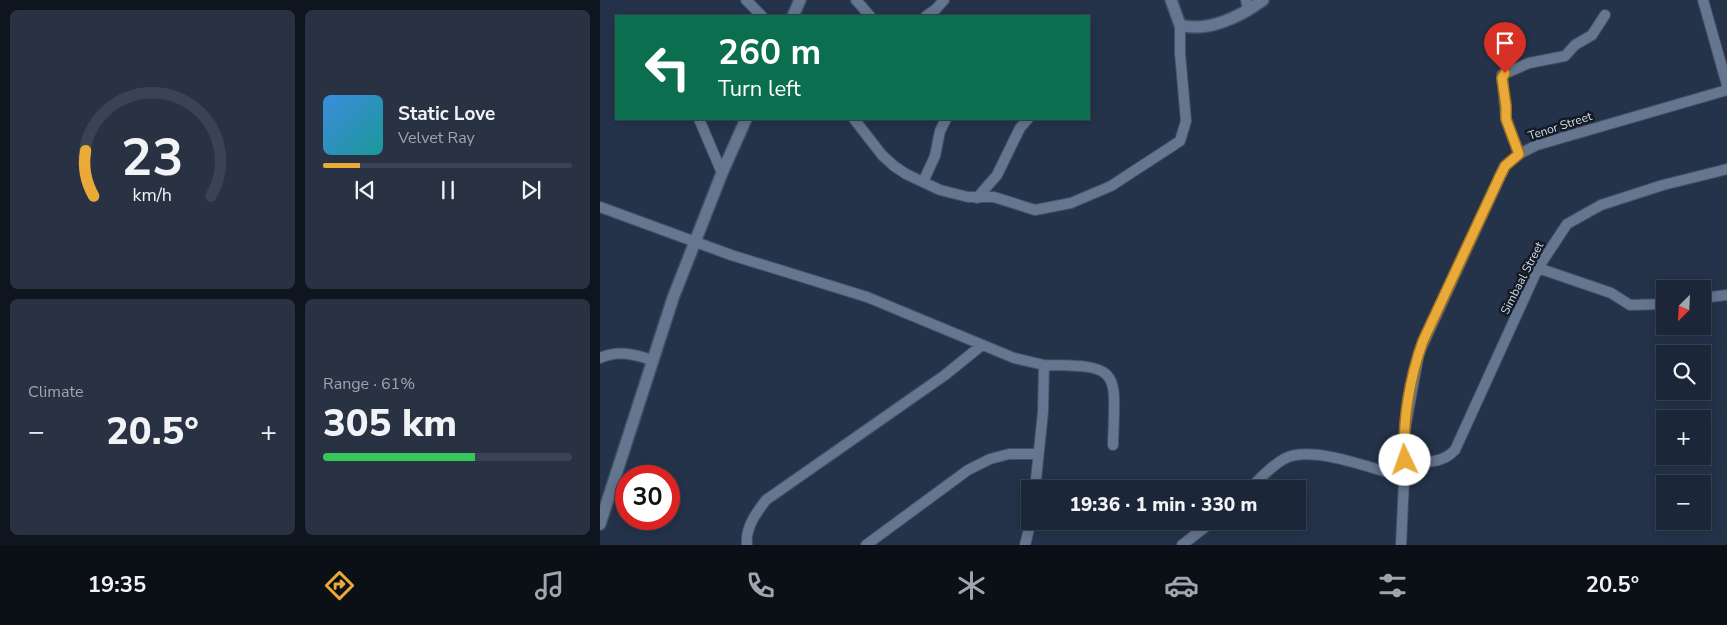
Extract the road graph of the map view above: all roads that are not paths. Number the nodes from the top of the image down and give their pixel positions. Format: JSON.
{"nodes":[{"id":1,"x":746,"y":0,"type":"edge"},
{"id":2,"x":800,"y":0,"type":"edge"},
{"id":3,"x":856,"y":0,"type":"edge"},
{"id":4,"x":944,"y":0,"type":"edge"},
{"id":5,"x":1171,"y":0,"type":"edge"},
{"id":6,"x":1263,"y":0,"type":"edge"},
{"id":7,"x":1703,"y":0,"type":"edge"},
{"id":8,"x":1247,"y":5,"type":"edge"},
{"id":9,"x":761,"y":15,"type":"edge"},
{"id":10,"x":793,"y":15,"type":"edge"},
{"id":11,"x":869,"y":15,"type":"edge"},
{"id":12,"x":927,"y":15,"type":"edge"},
{"id":13,"x":1605,"y":15,"type":"dead end"},
{"id":14,"x":1180,"y":25,"type":"junction"},
{"id":15,"x":1727,"y":85,"type":"edge"},
{"id":16,"x":1727,"y":90,"type":"edge"},
{"id":17,"x":699,"y":120,"type":"edge"},
{"id":18,"x":855,"y":120,"type":"edge"},
{"id":19,"x":946,"y":120,"type":"edge"},
{"id":20,"x":1027,"y":120,"type":"edge"},
{"id":21,"x":745,"y":122,"type":"edge"},
{"id":22,"x":1519,"y":154,"type":"junction"},
{"id":23,"x":1727,"y":170,"type":"edge"},
{"id":24,"x":722,"y":172,"type":"junction"},
{"id":25,"x":923,"y":182,"type":"junction"},
{"id":26,"x":977,"y":198,"type":"junction"},
{"id":27,"x":600,"y":207,"type":"edge"},
{"id":28,"x":694,"y":242,"type":"junction"},
{"id":29,"x":1538,"y":268,"type":"junction"},
{"id":30,"x":1727,"y":295,"type":"edge"},
{"id":31,"x":1711,"y":297,"type":"edge"},
{"id":32,"x":1656,"y":304,"type":"edge"},
{"id":33,"x":982,"y":345,"type":"junction"},
{"id":34,"x":600,"y":358,"type":"edge"},
{"id":35,"x":652,"y":360,"type":"junction"},
{"id":36,"x":1044,"y":365,"type":"junction"},
{"id":37,"x":1113,"y":445,"type":"dead end"},
{"id":38,"x":1038,"y":454,"type":"junction"},
{"id":39,"x":1405,"y":460,"type":"junction"},
{"id":40,"x":1403,"y":477,"type":"junction"},
{"id":41,"x":1036,"y":480,"type":"edge"},
{"id":42,"x":1259,"y":480,"type":"edge"},
{"id":43,"x":600,"y":524,"type":"edge"},
{"id":44,"x":1028,"y":530,"type":"edge"},
{"id":45,"x":1201,"y":530,"type":"edge"},
{"id":46,"x":747,"y":545,"type":"edge"},
{"id":47,"x":866,"y":545,"type":"edge"},
{"id":48,"x":1025,"y":545,"type":"edge"},
{"id":49,"x":1182,"y":545,"type":"edge"},
{"id":50,"x":1401,"y":545,"type":"edge"}],
"edges":[{"from":1,"to":9,"type":"street"},
{"from":2,"to":10,"type":"street"},
{"from":3,"to":11,"type":"street"},
{"from":4,"to":12,"type":"street"},
{"from":5,"to":14,"type":"street"},
{"from":6,"to":8,"type":"street"},
{"from":7,"to":15,"type":"street"},
{"from":8,"to":14,"type":"street"},
{"from":13,"to":22,"type":"street"},
{"from":14,"to":26,"type":"street"},
{"from":16,"to":22,"type":"street","name":"Tenor Street"},
{"from":17,"to":24,"type":"street"},
{"from":18,"to":25,"type":"street"},
{"from":19,"to":25,"type":"street"},
{"from":20,"to":26,"type":"street"},
{"from":21,"to":24,"type":"street"},
{"from":22,"to":39,"type":"street","name":"Tenor Street"},
{"from":23,"to":29,"type":"street","name":"Simbaal Street"},
{"from":24,"to":28,"type":"street"},
{"from":25,"to":26,"type":"street"},
{"from":27,"to":28,"type":"street"},
{"from":28,"to":33,"type":"street"},
{"from":28,"to":35,"type":"street"},
{"from":29,"to":32,"type":"street"},
{"from":29,"to":39,"type":"street","name":"Simbaal Street"},
{"from":30,"to":31,"type":"street"},
{"from":33,"to":36,"type":"street"},
{"from":33,"to":46,"type":"street"},
{"from":34,"to":35,"type":"street"},
{"from":35,"to":43,"type":"street"},
{"from":36,"to":37,"type":"street"},
{"from":36,"to":38,"type":"street"},
{"from":38,"to":41,"type":"street"},
{"from":38,"to":47,"type":"street"},
{"from":39,"to":40,"type":"street","name":"Tenor Street"},
{"from":40,"to":42,"type":"street"},
{"from":40,"to":50,"type":"street","name":"Tenor Street"},
{"from":44,"to":48,"type":"street"},
{"from":45,"to":49,"type":"street"}]}
